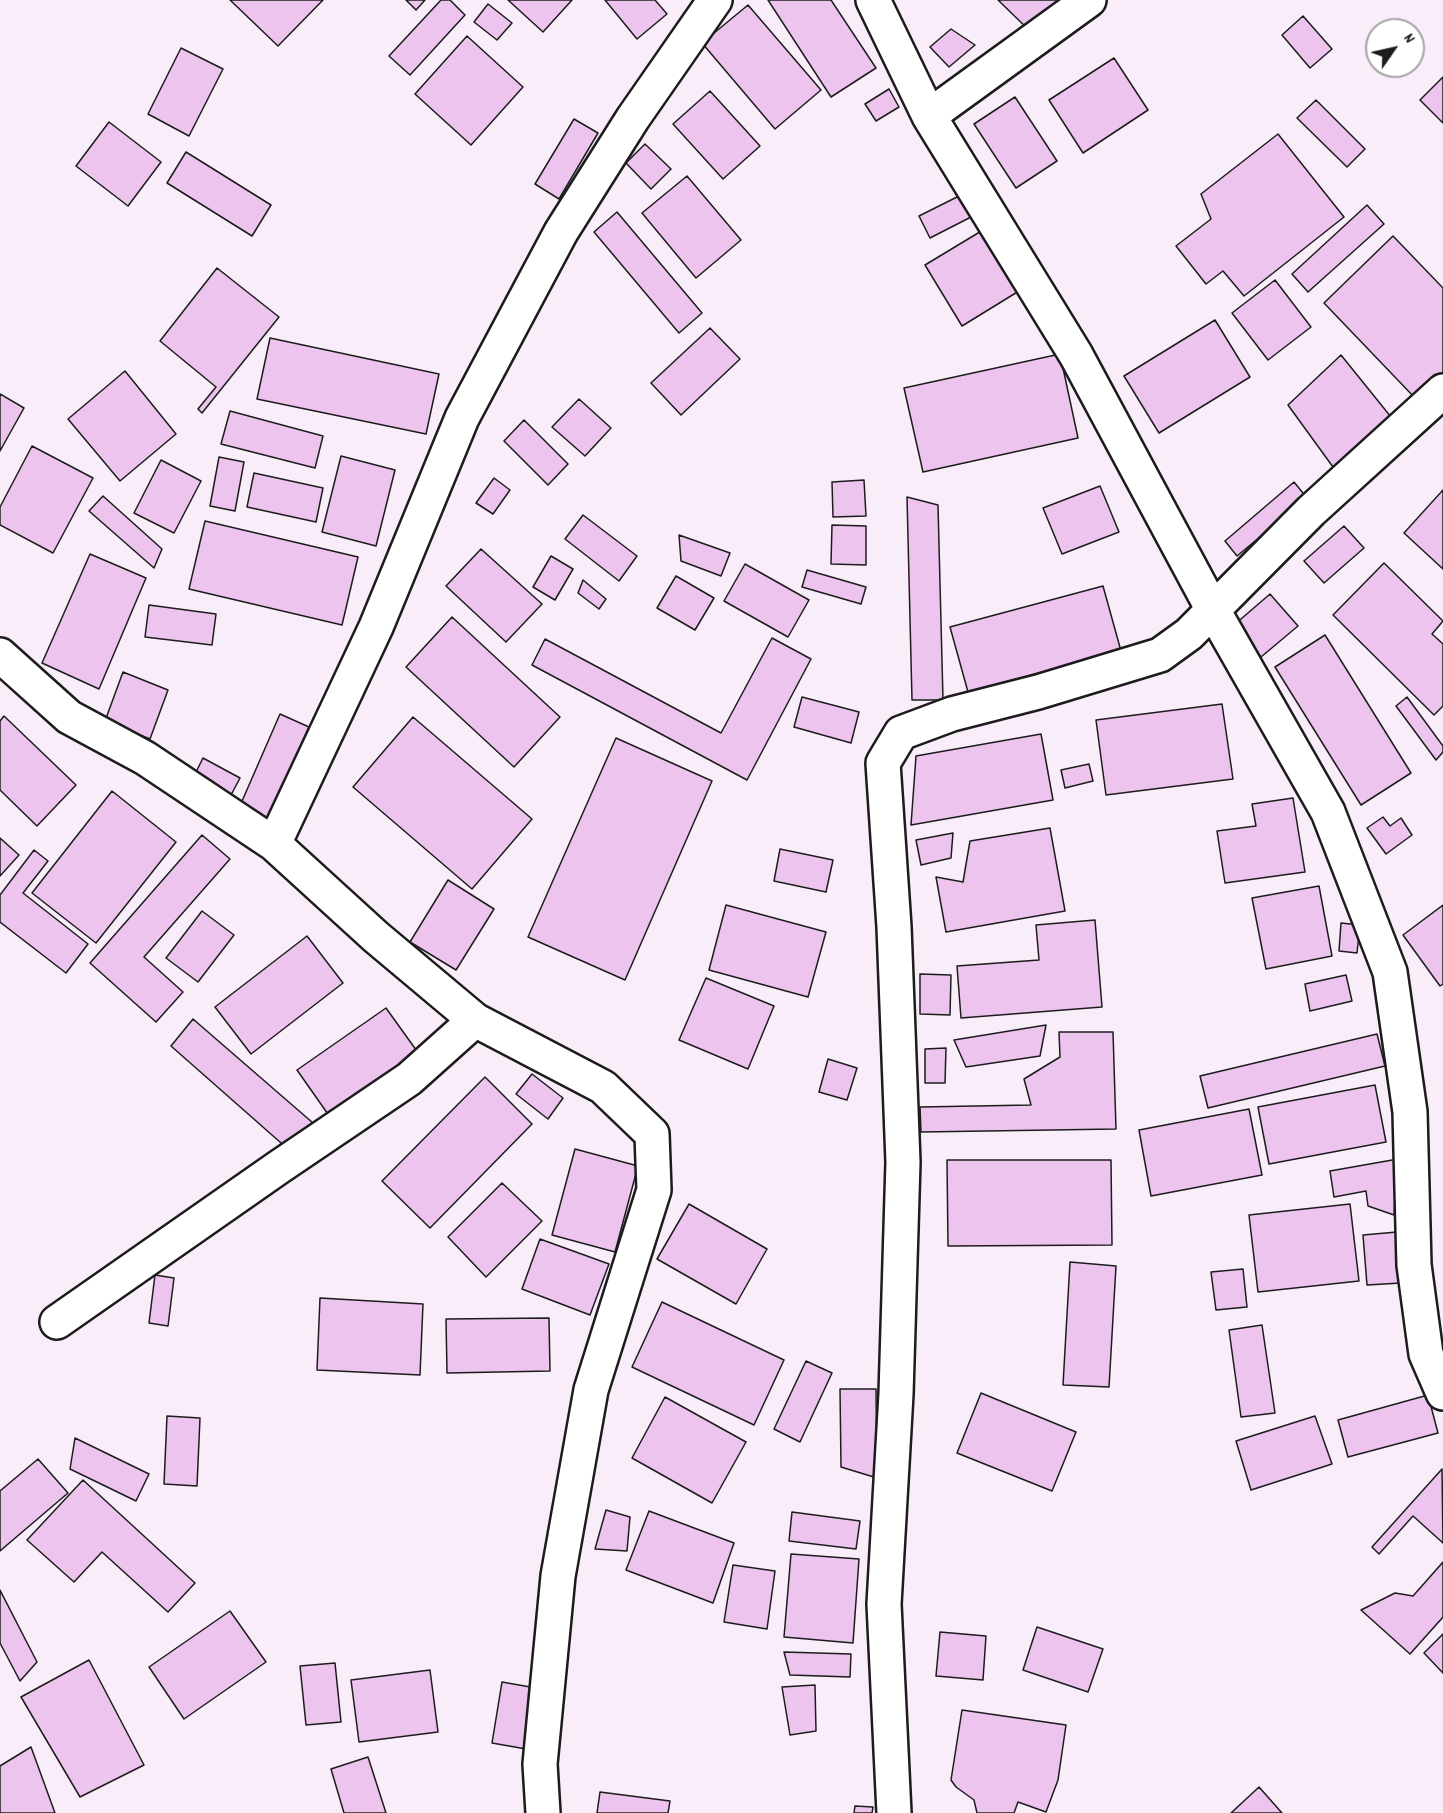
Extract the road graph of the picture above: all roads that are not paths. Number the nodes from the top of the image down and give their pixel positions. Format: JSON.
{"nodes":[{"id":1,"x":715,"y":0,"type":"edge"},
{"id":2,"x":873,"y":0,"type":"edge"},
{"id":3,"x":1089,"y":0,"type":"edge"},
{"id":4,"x":929,"y":116,"type":"junction"},
{"id":5,"x":1443,"y":391,"type":"edge"},
{"id":6,"x":1213,"y":610,"type":"junction"},
{"id":7,"x":0,"y":655,"type":"edge"},
{"id":8,"x":274,"y":844,"type":"junction"},
{"id":9,"x":475,"y":1020,"type":"junction"},
{"id":10,"x":57,"y":1322,"type":"dead end"},
{"id":11,"x":1443,"y":1393,"type":"edge"},
{"id":12,"x":543,"y":1813,"type":"edge"},
{"id":13,"x":894,"y":1813,"type":"edge"}],
"edges":[{"from":1,"to":8,"type":"street"},
{"from":2,"to":4,"type":"street"},
{"from":3,"to":4,"type":"street"},
{"from":4,"to":6,"type":"street"},
{"from":5,"to":6,"type":"street"},
{"from":6,"to":11,"type":"street"},
{"from":6,"to":13,"type":"street"},
{"from":7,"to":8,"type":"street"},
{"from":8,"to":9,"type":"street"},
{"from":9,"to":10,"type":"street"},
{"from":9,"to":12,"type":"street"}]}
